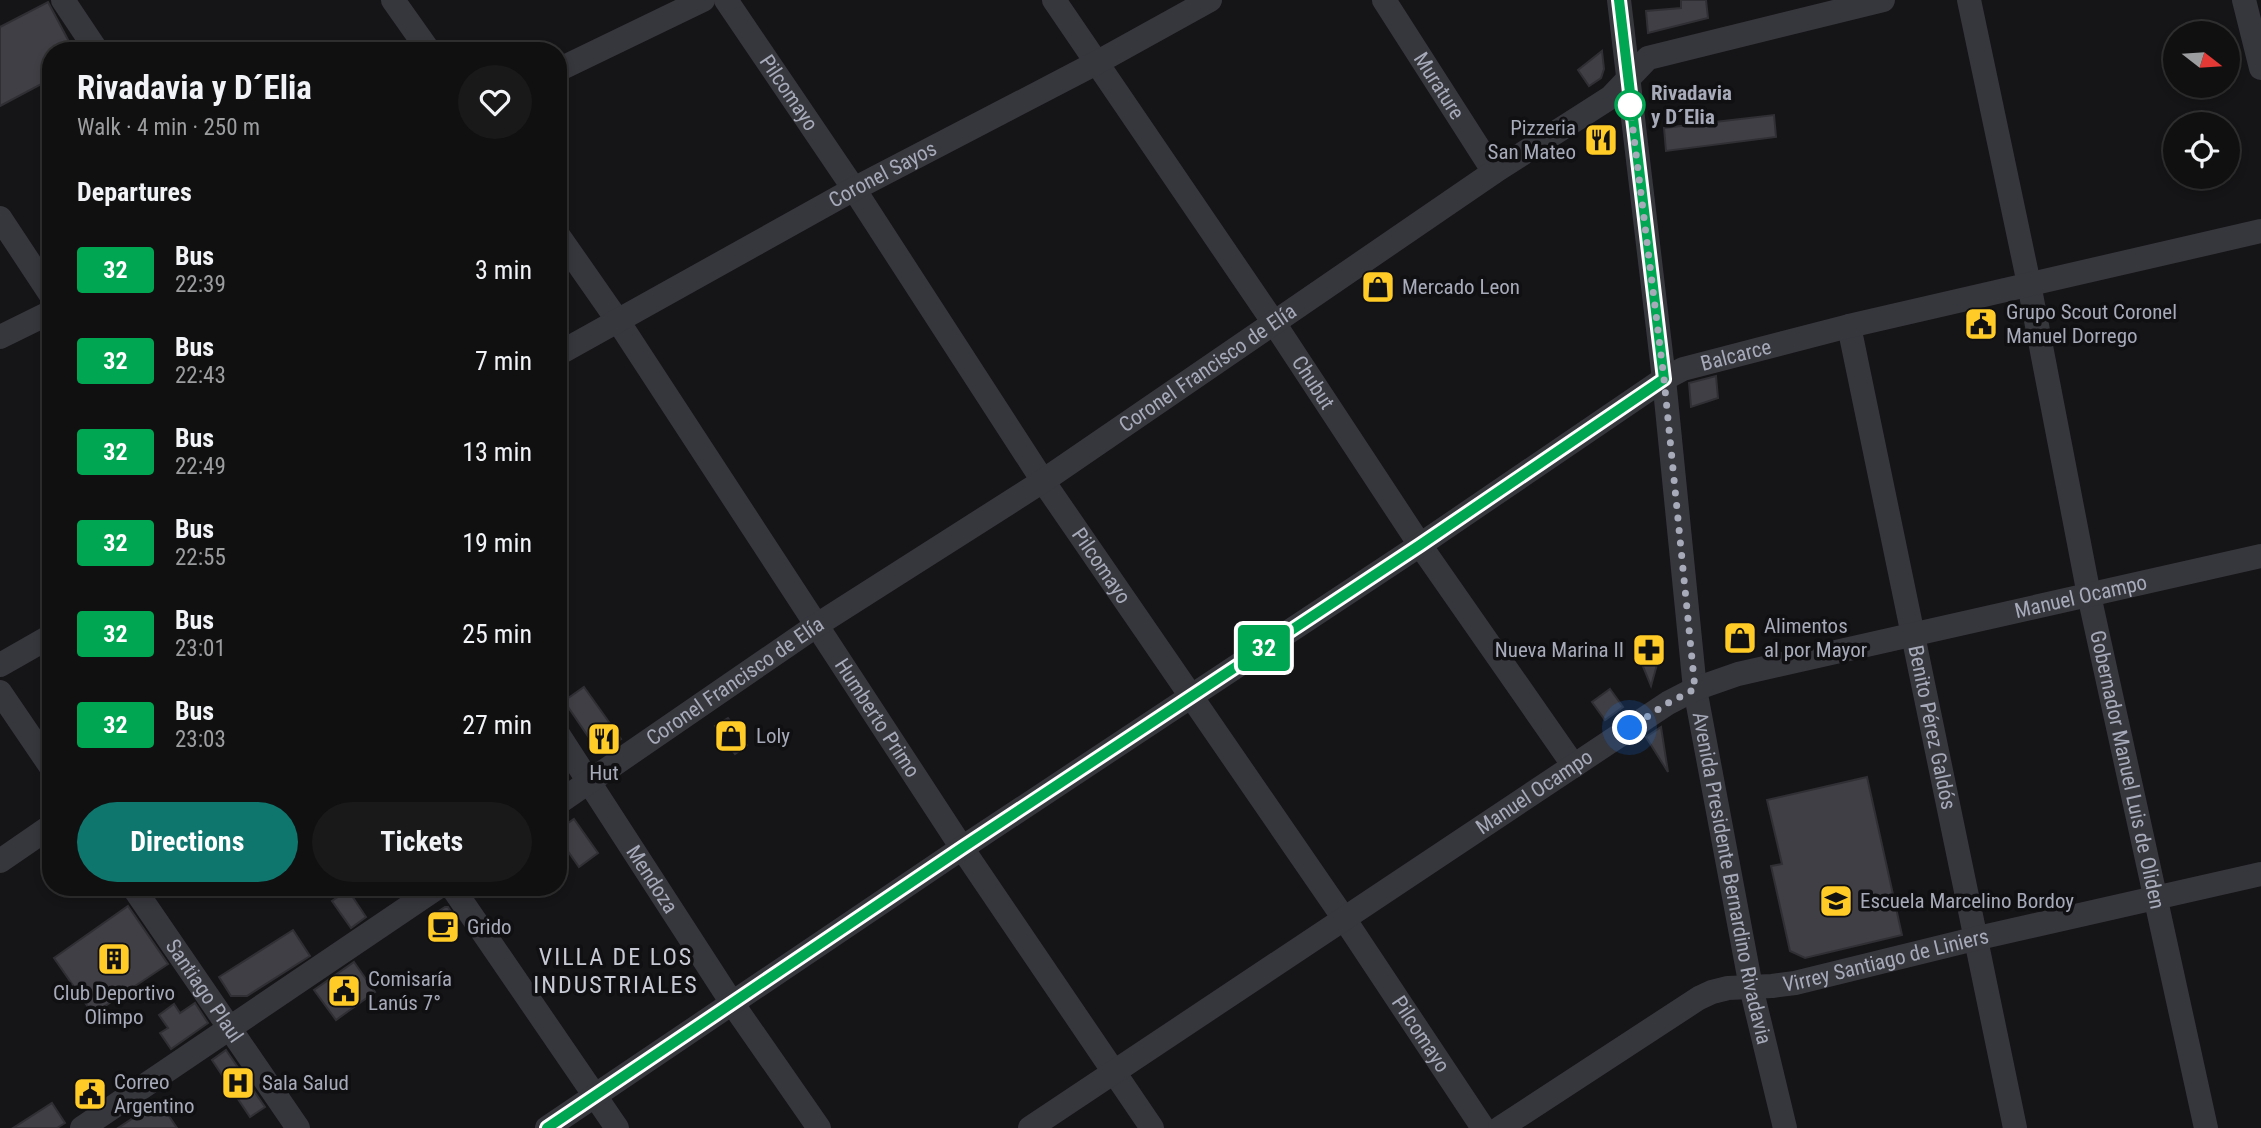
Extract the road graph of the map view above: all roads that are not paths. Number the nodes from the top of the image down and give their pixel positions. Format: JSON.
{"nodes":[{"id":1,"x":63,"y":0,"type":"edge"},
{"id":2,"x":393,"y":0,"type":"edge"},
{"id":3,"x":703,"y":0,"type":"edge"},
{"id":4,"x":726,"y":0,"type":"edge"},
{"id":5,"x":1054,"y":0,"type":"edge"},
{"id":6,"x":1209,"y":0,"type":"edge"},
{"id":7,"x":1384,"y":0,"type":"edge"},
{"id":8,"x":1619,"y":0,"type":"edge"},
{"id":9,"x":1883,"y":0,"type":"edge"},
{"id":10,"x":1969,"y":0,"type":"edge"},
{"id":11,"x":2244,"y":0,"type":"edge"},
{"id":12,"x":91,"y":42,"type":"edge"},
{"id":13,"x":423,"y":42,"type":"edge"},
{"id":14,"x":1098,"y":62,"type":"junction"},
{"id":15,"x":567,"y":66,"type":"edge"},
{"id":16,"x":2261,"y":68,"type":"edge"},
{"id":17,"x":1627,"y":79,"type":"junction"},
{"id":18,"x":1494,"y":172,"type":"junction"},
{"id":19,"x":854,"y":189,"type":"junction"},
{"id":20,"x":0,"y":218,"type":"edge"},
{"id":21,"x":2261,"y":231,"type":"edge"},
{"id":22,"x":567,"y":248,"type":"edge"},
{"id":23,"x":42,"y":281,"type":"edge"},
{"id":24,"x":2029,"y":284,"type":"junction"},
{"id":25,"x":42,"y":316,"type":"edge"},
{"id":26,"x":618,"y":321,"type":"junction"},
{"id":27,"x":1274,"y":323,"type":"junction"},
{"id":28,"x":1849,"y":326,"type":"junction"},
{"id":29,"x":0,"y":337,"type":"edge"},
{"id":30,"x":567,"y":349,"type":"edge"},
{"id":31,"x":1664,"y":379,"type":"junction"},
{"id":32,"x":1043,"y":481,"type":"junction"},
{"id":33,"x":1420,"y":545,"type":"junction"},
{"id":34,"x":2261,"y":556,"type":"edge"},
{"id":35,"x":2089,"y":596,"type":"junction"},
{"id":36,"x":817,"y":625,"type":"junction"},
{"id":37,"x":1912,"y":635,"type":"junction"},
{"id":38,"x":42,"y":641,"type":"edge"},
{"id":39,"x":0,"y":665,"type":"edge"},
{"id":40,"x":1695,"y":689,"type":"junction"},
{"id":41,"x":0,"y":692,"type":"edge"},
{"id":42,"x":1191,"y":695,"type":"junction"},
{"id":43,"x":567,"y":747,"type":"edge"},
{"id":44,"x":42,"y":754,"type":"edge"},
{"id":45,"x":1574,"y":766,"type":"junction"},
{"id":46,"x":590,"y":780,"type":"junction"},
{"id":47,"x":567,"y":797,"type":"edge"},
{"id":48,"x":42,"y":832,"type":"edge"},
{"id":49,"x":962,"y":848,"type":"junction"},
{"id":50,"x":0,"y":861,"type":"edge"},
{"id":51,"x":2261,"y":874,"type":"edge"},
{"id":52,"x":139,"y":896,"type":"edge"},
{"id":53,"x":425,"y":896,"type":"edge"},
{"id":54,"x":458,"y":896,"type":"edge"},
{"id":55,"x":2155,"y":899,"type":"junction"},
{"id":56,"x":1345,"y":920,"type":"junction"},
{"id":57,"x":1974,"y":939,"type":"junction"},
{"id":58,"x":1751,"y":987,"type":"junction"},
{"id":59,"x":733,"y":1003,"type":"junction"},
{"id":60,"x":231,"y":1029,"type":"junction"},
{"id":61,"x":1114,"y":1071,"type":"junction"},
{"id":62,"x":595,"y":1095,"type":"junction"},
{"id":63,"x":82,"y":1128,"type":"edge"},
{"id":64,"x":298,"y":1128,"type":"edge"},
{"id":65,"x":547,"y":1128,"type":"edge"},
{"id":66,"x":617,"y":1128,"type":"edge"},
{"id":67,"x":819,"y":1128,"type":"edge"},
{"id":68,"x":1031,"y":1128,"type":"edge"},
{"id":69,"x":1152,"y":1128,"type":"edge"},
{"id":70,"x":1483,"y":1128,"type":"edge"},
{"id":71,"x":1500,"y":1128,"type":"edge"},
{"id":72,"x":1785,"y":1128,"type":"edge"},
{"id":73,"x":2015,"y":1128,"type":"edge"},
{"id":74,"x":2206,"y":1128,"type":"edge"}],
"edges":[{"from":1,"to":12,"type":"street"},
{"from":2,"to":13,"type":"street"},
{"from":3,"to":15,"type":"street"},
{"from":4,"to":19,"type":"street","name":"Pilcomayo"},
{"from":5,"to":14,"type":"street","name":"Chubut"},
{"from":6,"to":14,"type":"street","name":"Coronel Sayos"},
{"from":7,"to":18,"type":"street","name":"Murature"},
{"from":8,"to":17,"type":"street","name":"Avenida Presidente Bernardino Rivadavia"},
{"from":9,"to":17,"type":"street","name":"Coronel Francisco de Elía"},
{"from":10,"to":24,"type":"street","name":"Gobernador Manuel Luis de Oliden"},
{"from":11,"to":16,"type":"street"},
{"from":14,"to":19,"type":"street","name":"Coronel Sayos"},
{"from":14,"to":27,"type":"street","name":"Chubut"},
{"from":17,"to":18,"type":"street","name":"Coronel Francisco de Elía"},
{"from":17,"to":31,"type":"street","name":"Avenida Presidente Bernardino Rivadavia"},
{"from":18,"to":27,"type":"street","name":"Coronel Francisco de Elía"},
{"from":19,"to":26,"type":"street","name":"Coronel Sayos"},
{"from":19,"to":32,"type":"street","name":"Pilcomayo"},
{"from":20,"to":23,"type":"street"},
{"from":21,"to":24,"type":"street","name":"Balcarce"},
{"from":22,"to":26,"type":"street","name":"Humberto Primo"},
{"from":24,"to":28,"type":"street","name":"Balcarce"},
{"from":24,"to":35,"type":"street","name":"Gobernador Manuel Luis de Oliden"},
{"from":25,"to":29,"type":"street"},
{"from":26,"to":30,"type":"street","name":"Coronel Sayos"},
{"from":26,"to":36,"type":"street","name":"Humberto Primo"},
{"from":27,"to":32,"type":"street","name":"Coronel Francisco de Elía"},
{"from":27,"to":33,"type":"street","name":"Chubut"},
{"from":28,"to":31,"type":"street","name":"Balcarce"},
{"from":28,"to":37,"type":"street","name":"Benito Pérez Galdós"},
{"from":31,"to":33,"type":"street","name":"Balcarce"},
{"from":31,"to":40,"type":"street","name":"Avenida Presidente Bernardino Rivadavia"},
{"from":32,"to":36,"type":"street","name":"Coronel Francisco de Elía"},
{"from":32,"to":42,"type":"street","name":"Pilcomayo"},
{"from":33,"to":42,"type":"street","name":"Balcarce"},
{"from":33,"to":45,"type":"street","name":"Chubut"},
{"from":34,"to":35,"type":"street","name":"Manuel Ocampo"},
{"from":35,"to":37,"type":"street","name":"Manuel Ocampo"},
{"from":35,"to":55,"type":"street","name":"Gobernador Manuel Luis de Oliden"},
{"from":36,"to":46,"type":"street","name":"Coronel Francisco de Elía"},
{"from":36,"to":49,"type":"street","name":"Humberto Primo"},
{"from":37,"to":40,"type":"street","name":"Manuel Ocampo"},
{"from":37,"to":57,"type":"street","name":"Benito Pérez Galdós"},
{"from":38,"to":39,"type":"street"},
{"from":40,"to":45,"type":"street","name":"Manuel Ocampo"},
{"from":40,"to":58,"type":"street","name":"Avenida Presidente Bernardino Rivadavia"},
{"from":41,"to":44,"type":"street"},
{"from":42,"to":49,"type":"street","name":"Balcarce"},
{"from":42,"to":56,"type":"street","name":"Pilcomayo"},
{"from":43,"to":46,"type":"street","name":"Mendoza"},
{"from":45,"to":56,"type":"street","name":"Manuel Ocampo"},
{"from":46,"to":47,"type":"street","name":"Coronel Francisco de Elía"},
{"from":46,"to":59,"type":"street","name":"Mendoza"},
{"from":48,"to":50,"type":"street"},
{"from":49,"to":59,"type":"street","name":"Balcarce"},
{"from":49,"to":61,"type":"street","name":"Humberto Primo"},
{"from":51,"to":55,"type":"street","name":"Virrey Santiago de Liniers"},
{"from":52,"to":60,"type":"street","name":"Santiago Plaul"},
{"from":53,"to":60,"type":"street"},
{"from":54,"to":62,"type":"street"},
{"from":55,"to":57,"type":"street","name":"Virrey Santiago de Liniers"},
{"from":55,"to":74,"type":"street","name":"Gobernador Manuel Luis de Oliden"},
{"from":56,"to":61,"type":"street","name":"Manuel Ocampo"},
{"from":56,"to":70,"type":"street","name":"Pilcomayo"},
{"from":57,"to":58,"type":"street","name":"Virrey Santiago de Liniers"},
{"from":57,"to":73,"type":"street","name":"Benito Pérez Galdós"},
{"from":58,"to":71,"type":"street","name":"Virrey Santiago de Liniers"},
{"from":58,"to":72,"type":"street","name":"Avenida Presidente Bernardino Rivadavia"},
{"from":59,"to":62,"type":"street","name":"Balcarce"},
{"from":59,"to":67,"type":"street","name":"Mendoza"},
{"from":60,"to":63,"type":"street"},
{"from":60,"to":64,"type":"street","name":"Santiago Plaul"},
{"from":61,"to":68,"type":"street","name":"Manuel Ocampo"},
{"from":61,"to":69,"type":"street","name":"Humberto Primo"},
{"from":62,"to":65,"type":"street","name":"Balcarce"},
{"from":62,"to":66,"type":"street"}]}
